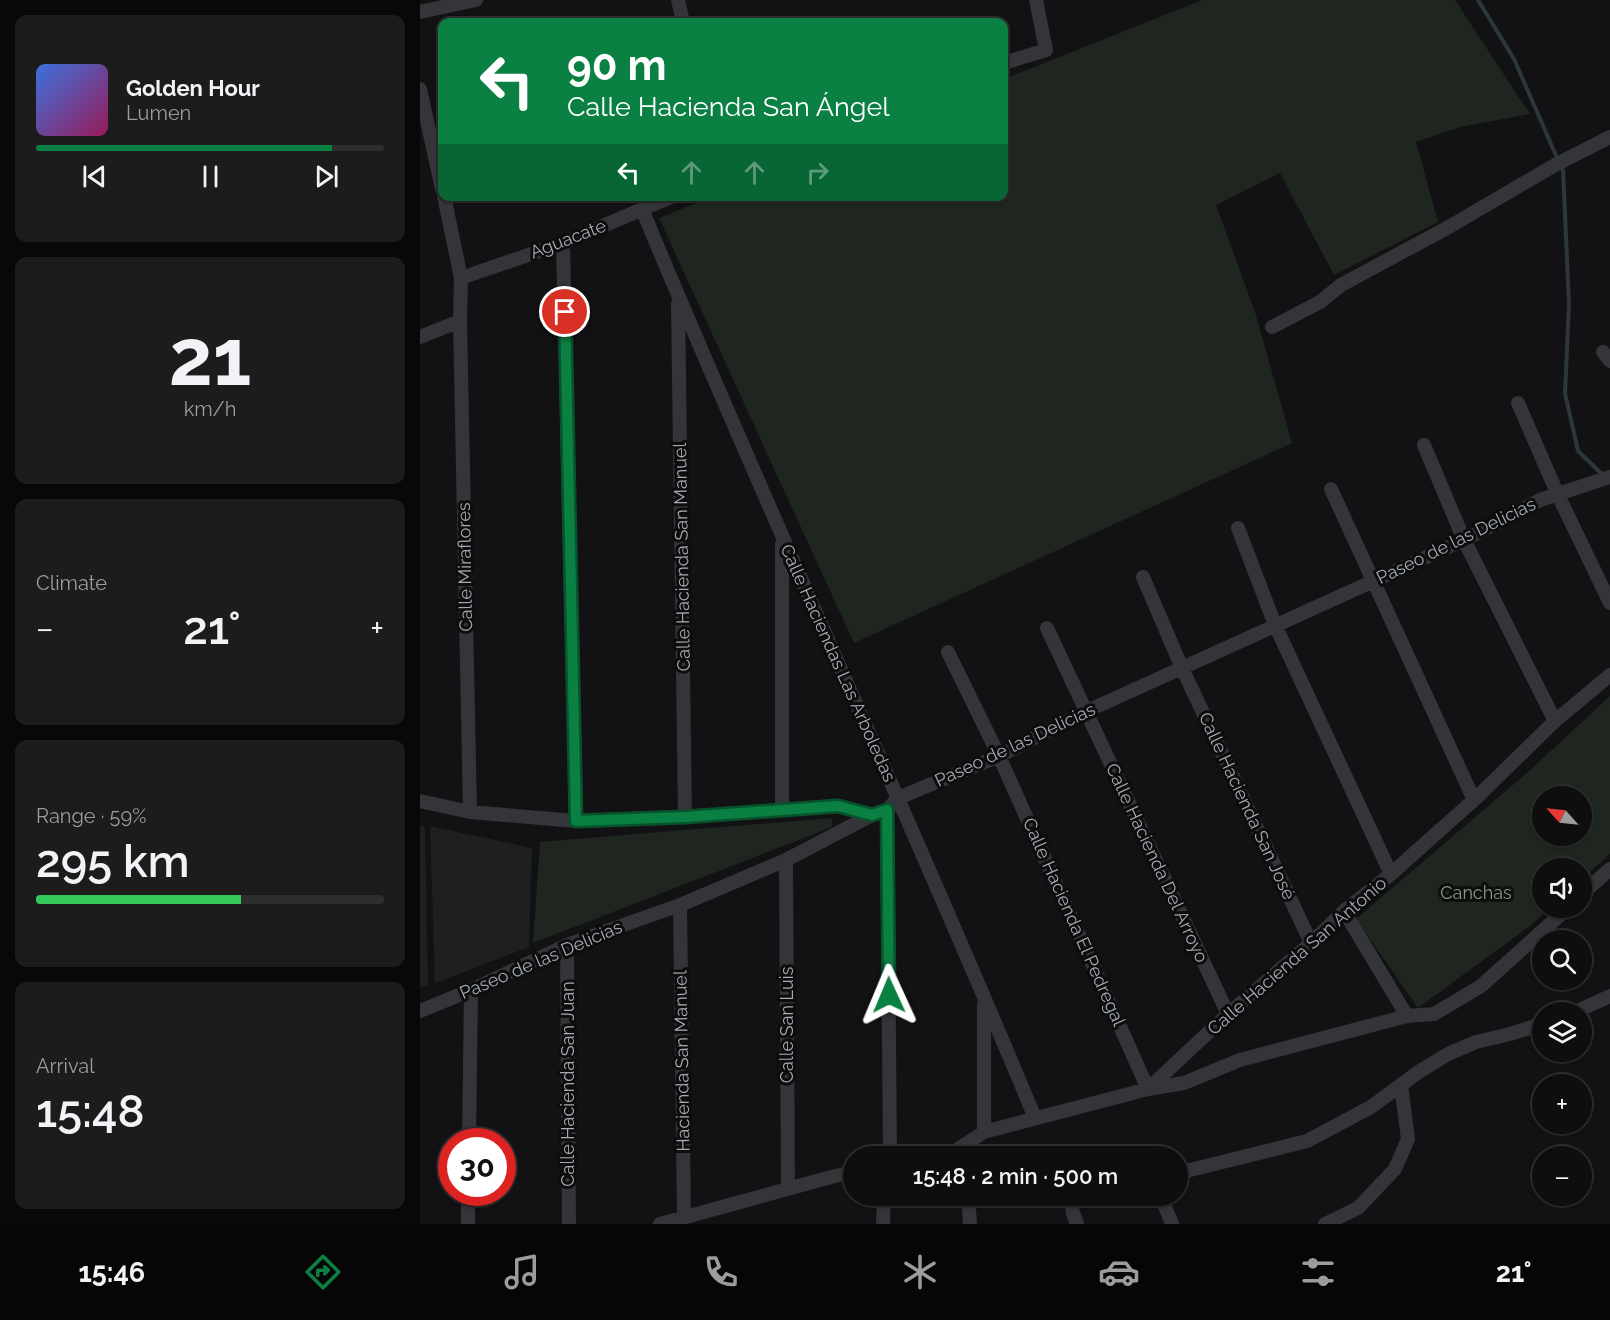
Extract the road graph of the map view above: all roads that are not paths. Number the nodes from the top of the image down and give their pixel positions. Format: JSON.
{"nodes":[{"id":1,"x":476,"y":0,"type":"edge"},
{"id":2,"x":678,"y":0,"type":"edge"},
{"id":3,"x":1036,"y":0,"type":"edge"},
{"id":4,"x":420,"y":12,"type":"edge"},
{"id":5,"x":682,"y":18,"type":"edge"},
{"id":6,"x":1008,"y":62,"type":"edge"},
{"id":7,"x":420,"y":89,"type":"edge"},
{"id":8,"x":436,"y":127,"type":"edge"},
{"id":9,"x":1610,"y":137,"type":"edge"},
{"id":10,"x":438,"y":148,"type":"edge"},
{"id":11,"x":445,"y":201,"type":"edge"},
{"id":12,"x":661,"y":201,"type":"edge"},
{"id":13,"x":642,"y":209,"type":"junction"},
{"id":14,"x":563,"y":243,"type":"junction"},
{"id":15,"x":461,"y":278,"type":"junction"},
{"id":16,"x":678,"y":297,"type":"junction"},
{"id":17,"x":460,"y":321,"type":"junction"},
{"id":18,"x":1272,"y":327,"type":"dead end"},
{"id":19,"x":420,"y":338,"type":"edge"},
{"id":20,"x":1518,"y":403,"type":"dead end"},
{"id":21,"x":1424,"y":445,"type":"dead end"},
{"id":22,"x":1604,"y":480,"type":"edge"},
{"id":23,"x":1331,"y":489,"type":"dead end"},
{"id":24,"x":1558,"y":495,"type":"junction"},
{"id":25,"x":1238,"y":528,"type":"dead end"},
{"id":26,"x":782,"y":538,"type":"junction"},
{"id":27,"x":1464,"y":540,"type":"junction"},
{"id":28,"x":1143,"y":577,"type":"dead end"},
{"id":29,"x":1373,"y":581,"type":"junction"},
{"id":30,"x":1610,"y":603,"type":"edge"},
{"id":31,"x":1275,"y":625,"type":"junction"},
{"id":32,"x":1047,"y":628,"type":"dead end"},
{"id":33,"x":948,"y":652,"type":"dead end"},
{"id":34,"x":1182,"y":668,"type":"junction"},
{"id":35,"x":1610,"y":675,"type":"edge"},
{"id":36,"x":1087,"y":711,"type":"junction"},
{"id":37,"x":1555,"y":721,"type":"junction"},
{"id":38,"x":999,"y":756,"type":"junction"},
{"id":39,"x":898,"y":798,"type":"junction"},
{"id":40,"x":1474,"y":800,"type":"junction"},
{"id":41,"x":420,"y":801,"type":"edge"},
{"id":42,"x":782,"y":809,"type":"junction"},
{"id":43,"x":887,"y":810,"type":"junction"},
{"id":44,"x":470,"y":812,"type":"junction"},
{"id":45,"x":872,"y":815,"type":"junction"},
{"id":46,"x":685,"y":817,"type":"junction"},
{"id":47,"x":576,"y":821,"type":"junction"},
{"id":48,"x":786,"y":860,"type":"junction"},
{"id":49,"x":1610,"y":869,"type":"edge"},
{"id":50,"x":1391,"y":874,"type":"junction"},
{"id":51,"x":1592,"y":886,"type":"edge"},
{"id":52,"x":680,"y":904,"type":"junction"},
{"id":53,"x":1344,"y":911,"type":"junction"},
{"id":54,"x":1557,"y":918,"type":"edge"},
{"id":55,"x":1311,"y":943,"type":"junction"},
{"id":56,"x":567,"y":945,"type":"junction"},
{"id":57,"x":471,"y":990,"type":"junction"},
{"id":58,"x":984,"y":995,"type":"junction"},
{"id":59,"x":1609,"y":997,"type":"edge"},
{"id":60,"x":1592,"y":1004,"type":"edge"},
{"id":61,"x":420,"y":1011,"type":"edge"},
{"id":62,"x":1228,"y":1014,"type":"junction"},
{"id":63,"x":1407,"y":1016,"type":"junction"},
{"id":64,"x":1532,"y":1027,"type":"edge"},
{"id":65,"x":1401,"y":1085,"type":"junction"},
{"id":66,"x":1148,"y":1089,"type":"junction"},
{"id":67,"x":1035,"y":1118,"type":"junction"},
{"id":68,"x":469,"y":1128,"type":"edge"},
{"id":69,"x":984,"y":1132,"type":"junction"},
{"id":70,"x":890,"y":1146,"type":"edge"},
{"id":71,"x":971,"y":1146,"type":"edge"},
{"id":72,"x":1188,"y":1171,"type":"edge"},
{"id":73,"x":843,"y":1174,"type":"edge"},
{"id":74,"x":788,"y":1189,"type":"junction"},
{"id":75,"x":468,"y":1206,"type":"edge"},
{"id":76,"x":884,"y":1206,"type":"edge"},
{"id":77,"x":969,"y":1206,"type":"edge"},
{"id":78,"x":1072,"y":1206,"type":"edge"},
{"id":79,"x":1165,"y":1206,"type":"edge"},
{"id":80,"x":684,"y":1217,"type":"junction"},
{"id":81,"x":468,"y":1224,"type":"edge"},
{"id":82,"x":569,"y":1224,"type":"edge"},
{"id":83,"x":660,"y":1224,"type":"edge"},
{"id":84,"x":883,"y":1224,"type":"edge"},
{"id":85,"x":970,"y":1224,"type":"edge"},
{"id":86,"x":1077,"y":1224,"type":"edge"},
{"id":87,"x":1172,"y":1224,"type":"edge"},
{"id":88,"x":1325,"y":1224,"type":"edge"}],
"edges":[{"from":1,"to":4,"type":"street"},
{"from":2,"to":5,"type":"street"},
{"from":3,"to":6,"type":"street"},
{"from":7,"to":8,"type":"street"},
{"from":8,"to":10,"type":"street"},
{"from":9,"to":18,"type":"street"},
{"from":11,"to":15,"type":"street","name":"Calle Miraflores"},
{"from":12,"to":13,"type":"street","name":"Aguacate"},
{"from":13,"to":14,"type":"street","name":"Aguacate"},
{"from":13,"to":16,"type":"street","name":"Calle Haciendas Las Arboledas"},
{"from":14,"to":15,"type":"street","name":"Aguacate"},
{"from":14,"to":47,"type":"street"},
{"from":15,"to":17,"type":"street","name":"Calle Miraflores"},
{"from":16,"to":26,"type":"street","name":"Calle Haciendas Las Arboledas"},
{"from":16,"to":46,"type":"street","name":"Calle Hacienda San Manuel"},
{"from":17,"to":19,"type":"street"},
{"from":17,"to":44,"type":"street","name":"Calle Miraflores"},
{"from":20,"to":24,"type":"street"},
{"from":21,"to":27,"type":"street"},
{"from":22,"to":24,"type":"street","name":"Paseo de las Delicias"},
{"from":23,"to":29,"type":"street"},
{"from":24,"to":27,"type":"street","name":"Paseo de las Delicias"},
{"from":24,"to":30,"type":"street"},
{"from":25,"to":31,"type":"street"},
{"from":26,"to":39,"type":"street","name":"Calle Haciendas Las Arboledas"},
{"from":26,"to":42,"type":"street"},
{"from":27,"to":29,"type":"street","name":"Paseo de las Delicias"},
{"from":27,"to":37,"type":"street"},
{"from":28,"to":34,"type":"street","name":"Calle Hacienda San José"},
{"from":29,"to":31,"type":"street","name":"Paseo de las Delicias"},
{"from":29,"to":40,"type":"street"},
{"from":31,"to":34,"type":"street","name":"Paseo de las Delicias"},
{"from":31,"to":50,"type":"street"},
{"from":32,"to":36,"type":"street","name":"Calle Hacienda Del Arroyo"},
{"from":33,"to":38,"type":"street","name":"Calle Hacienda El Pedregal"},
{"from":34,"to":36,"type":"street","name":"Paseo de las Delicias"},
{"from":34,"to":55,"type":"street","name":"Calle Hacienda San José"},
{"from":35,"to":37,"type":"street","name":"Calle Hacienda San Antonio"},
{"from":36,"to":38,"type":"street","name":"Paseo de las Delicias"},
{"from":36,"to":62,"type":"street","name":"Calle Hacienda Del Arroyo"},
{"from":37,"to":40,"type":"street","name":"Calle Hacienda San Antonio"},
{"from":38,"to":39,"type":"street","name":"Paseo de las Delicias"},
{"from":38,"to":66,"type":"street","name":"Calle Hacienda El Pedregal"},
{"from":39,"to":43,"type":"street","name":"Paseo de las Delicias"},
{"from":39,"to":58,"type":"street","name":"Calle Haciendas Las Arboledas"},
{"from":40,"to":50,"type":"street","name":"Calle Hacienda San Antonio"},
{"from":41,"to":44,"type":"street"},
{"from":42,"to":45,"type":"street"},
{"from":42,"to":46,"type":"street"},
{"from":43,"to":45,"type":"street","name":"Paseo de las Delicias"},
{"from":43,"to":70,"type":"street"},
{"from":44,"to":47,"type":"street"},
{"from":45,"to":48,"type":"street","name":"Paseo de las Delicias"},
{"from":46,"to":47,"type":"street"},
{"from":48,"to":52,"type":"street","name":"Paseo de las Delicias"},
{"from":48,"to":74,"type":"street","name":"Calle San Luis"},
{"from":49,"to":51,"type":"street"},
{"from":50,"to":53,"type":"street","name":"Calle Hacienda San Antonio"},
{"from":52,"to":56,"type":"street","name":"Paseo de las Delicias"},
{"from":52,"to":80,"type":"street","name":"Hacienda San Manuel"},
{"from":53,"to":55,"type":"street","name":"Calle Hacienda San Antonio"},
{"from":53,"to":63,"type":"street"},
{"from":54,"to":63,"type":"street"},
{"from":55,"to":62,"type":"street","name":"Calle Hacienda San Antonio"},
{"from":56,"to":57,"type":"street","name":"Paseo de las Delicias"},
{"from":56,"to":82,"type":"street","name":"Calle Hacienda San Juan"},
{"from":57,"to":61,"type":"street","name":"Paseo de las Delicias"},
{"from":57,"to":68,"type":"street"},
{"from":58,"to":67,"type":"street","name":"Calle Haciendas Las Arboledas"},
{"from":58,"to":69,"type":"street"},
{"from":59,"to":60,"type":"street"},
{"from":62,"to":66,"type":"street","name":"Calle Hacienda San Antonio"},
{"from":63,"to":66,"type":"street"},
{"from":64,"to":65,"type":"street"},
{"from":65,"to":72,"type":"street"},
{"from":65,"to":88,"type":"street"},
{"from":66,"to":67,"type":"street","name":"Calle Hacienda San Antonio"},
{"from":67,"to":69,"type":"street","name":"Calle Hacienda San Antonio"},
{"from":69,"to":71,"type":"street","name":"Calle Hacienda San Antonio"},
{"from":73,"to":74,"type":"street"},
{"from":74,"to":80,"type":"street"},
{"from":75,"to":81,"type":"street"},
{"from":76,"to":84,"type":"street"},
{"from":77,"to":85,"type":"street"},
{"from":78,"to":86,"type":"street"},
{"from":79,"to":87,"type":"street"},
{"from":80,"to":83,"type":"street"}]}
